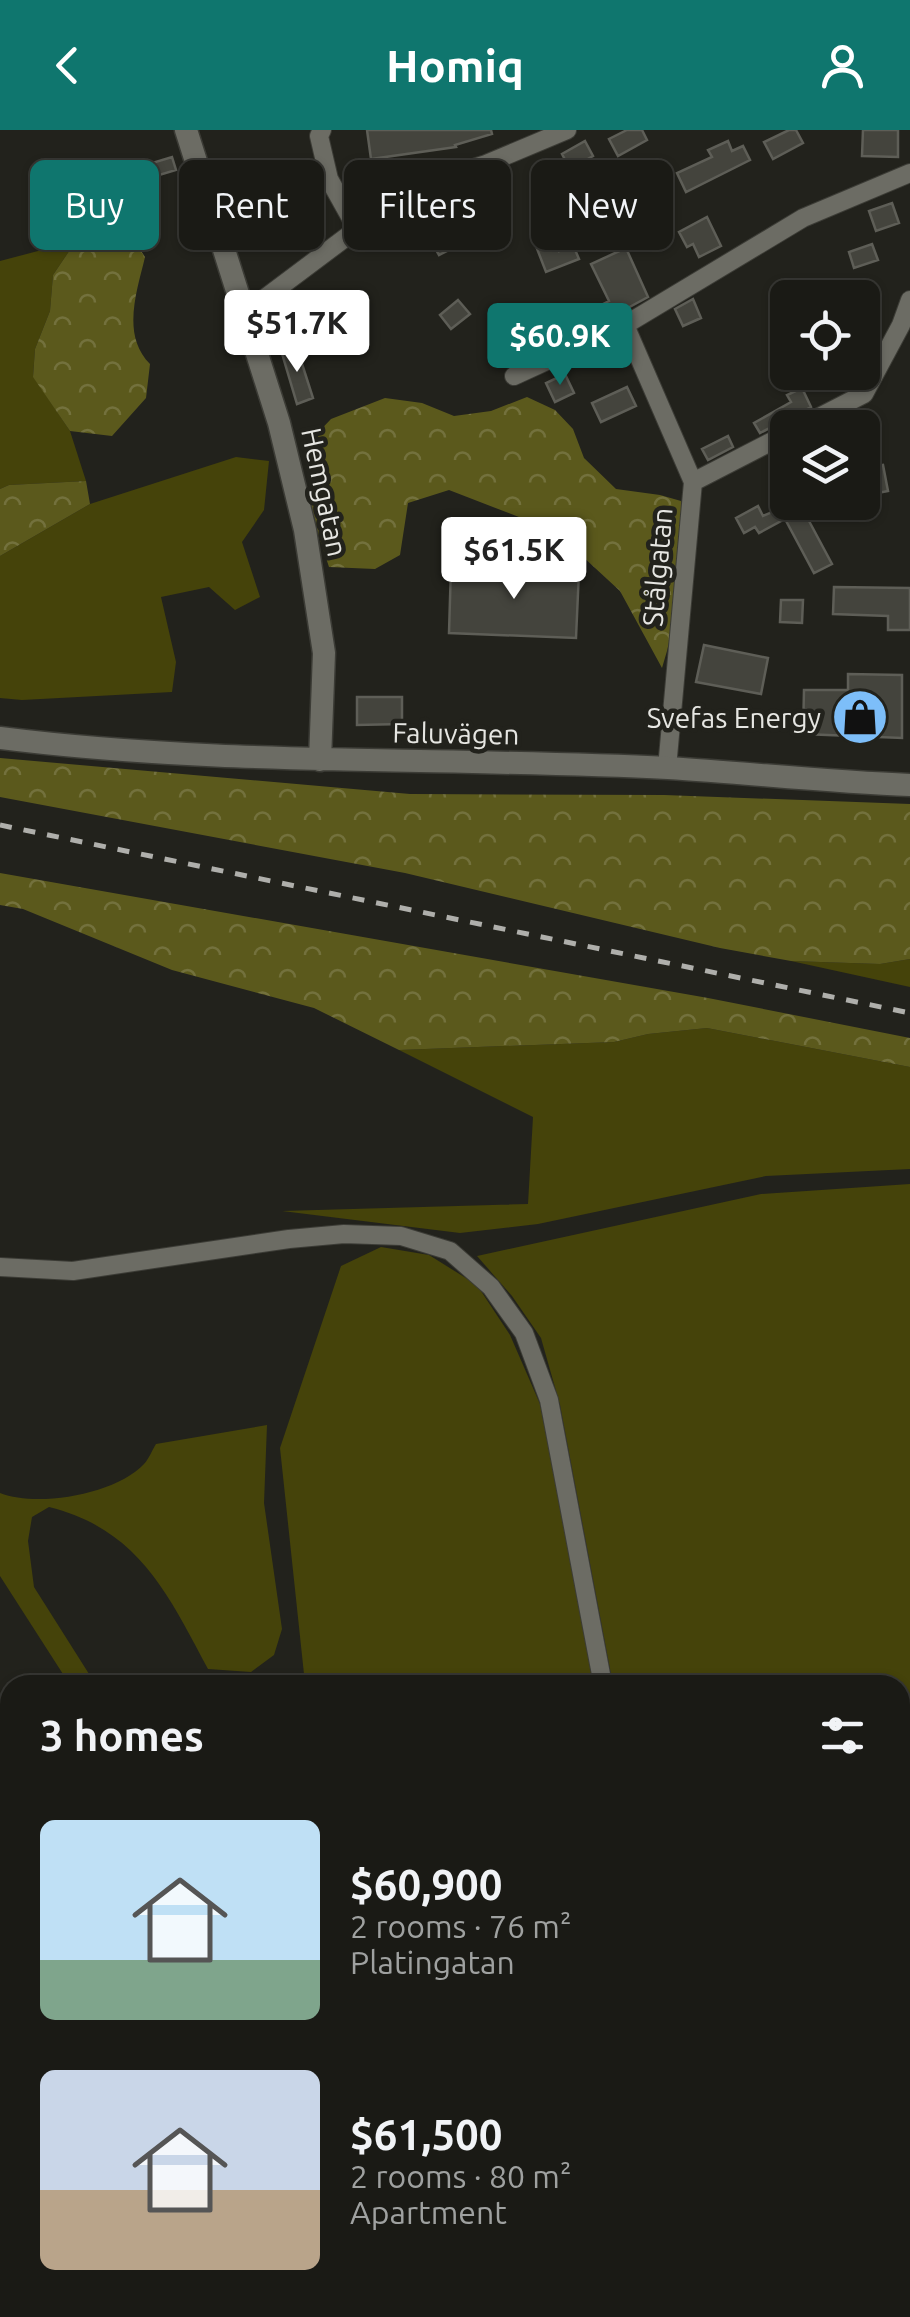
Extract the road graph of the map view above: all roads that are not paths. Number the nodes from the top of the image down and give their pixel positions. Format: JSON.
{"nodes":[{"id":1,"x":186,"y":130,"type":"edge"},
{"id":2,"x":322,"y":130,"type":"edge"},
{"id":3,"x":566,"y":130,"type":"edge"},
{"id":4,"x":495,"y":160,"type":"edge"},
{"id":5,"x":910,"y":173,"type":"edge"},
{"id":6,"x":344,"y":206,"type":"edge"},
{"id":7,"x":344,"y":239,"type":"edge"},
{"id":8,"x":910,"y":300,"type":"edge"},
{"id":9,"x":245,"y":313,"type":"junction"},
{"id":10,"x":624,"y":325,"type":"junction"},
{"id":11,"x":906,"y":326,"type":"edge"},
{"id":12,"x":514,"y":376,"type":"dead end"},
{"id":13,"x":833,"y":410,"type":"edge"},
{"id":14,"x":770,"y":442,"type":"edge"},
{"id":15,"x":692,"y":482,"type":"junction"},
{"id":16,"x":0,"y":738,"type":"edge"},
{"id":17,"x":320,"y":760,"type":"junction"},
{"id":18,"x":667,"y":768,"type":"junction"},
{"id":19,"x":910,"y":785,"type":"edge"},
{"id":20,"x":0,"y":1266,"type":"edge"},
{"id":21,"x":602,"y":1675,"type":"edge"}],
"edges":[{"from":1,"to":9,"type":"street","name":"Hemgatan"},
{"from":2,"to":6,"type":"street"},
{"from":3,"to":4,"type":"street"},
{"from":5,"to":10,"type":"street"},
{"from":7,"to":9,"type":"street"},
{"from":8,"to":11,"type":"street"},
{"from":9,"to":17,"type":"street","name":"Hemgatan"},
{"from":10,"to":12,"type":"street"},
{"from":10,"to":15,"type":"street","name":"Stålgatan"},
{"from":11,"to":13,"type":"street"},
{"from":14,"to":15,"type":"street"},
{"from":15,"to":18,"type":"street","name":"Stålgatan"},
{"from":16,"to":17,"type":"street","name":"Faluvägen"},
{"from":17,"to":18,"type":"street","name":"Faluvägen"},
{"from":18,"to":19,"type":"street","name":"Faluvägen"},
{"from":20,"to":21,"type":"street"}]}
